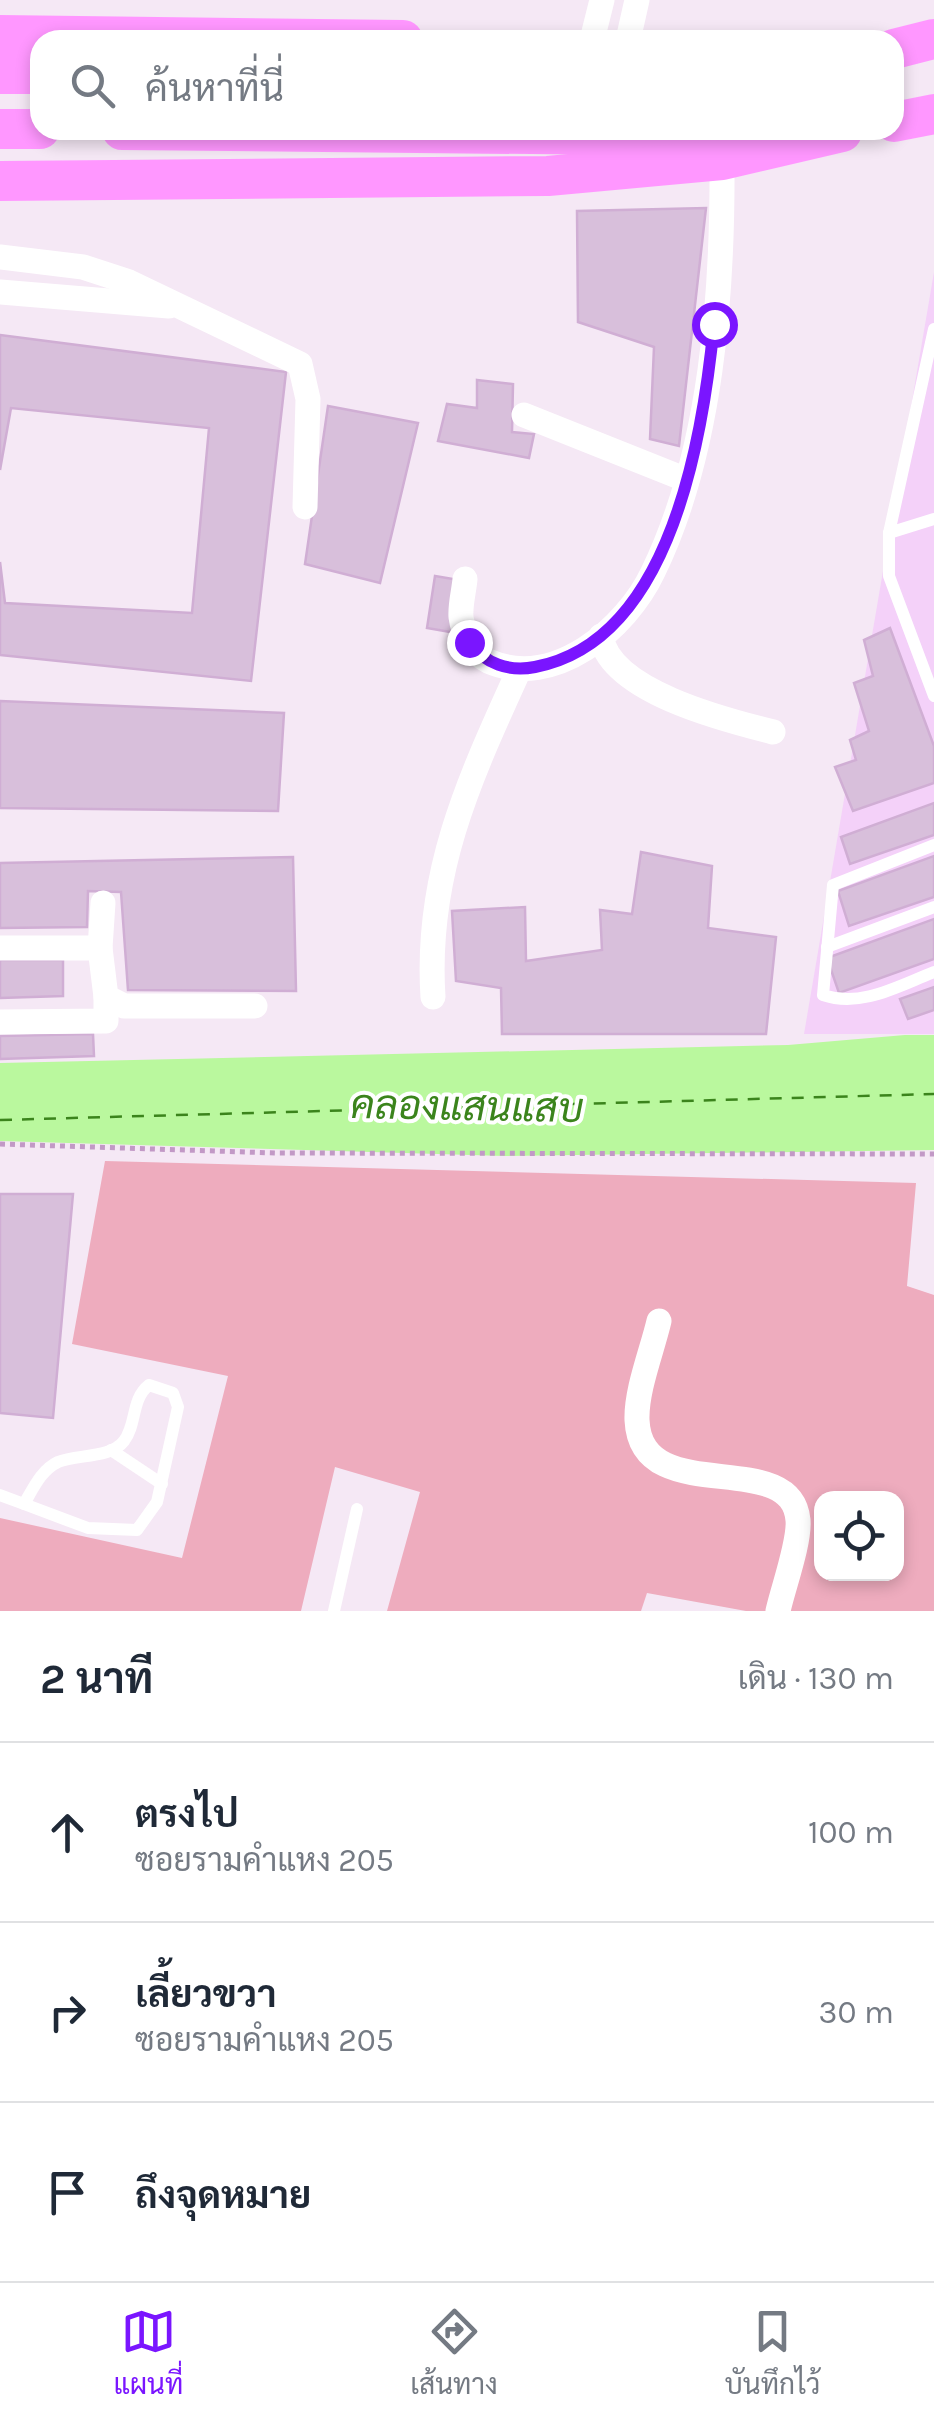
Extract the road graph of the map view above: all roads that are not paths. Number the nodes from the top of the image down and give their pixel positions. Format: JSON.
{"nodes":[{"id":1,"x":602,"y":0,"type":"edge"},
{"id":2,"x":637,"y":0,"type":"edge"},
{"id":3,"x":594,"y":30,"type":"edge"},
{"id":4,"x":630,"y":30,"type":"edge"},
{"id":5,"x":0,"y":35,"type":"edge"},
{"id":6,"x":30,"y":35,"type":"edge"},
{"id":7,"x":934,"y":39,"type":"edge"},
{"id":8,"x":904,"y":46,"type":"edge"},
{"id":9,"x":0,"y":74,"type":"edge"},
{"id":10,"x":30,"y":74,"type":"edge"},
{"id":11,"x":934,"y":114,"type":"edge"},
{"id":12,"x":904,"y":120,"type":"edge"},
{"id":13,"x":0,"y":128,"type":"edge"},
{"id":14,"x":30,"y":129,"type":"edge"},
{"id":15,"x":809,"y":140,"type":"edge"},
{"id":16,"x":722,"y":160,"type":"junction"},
{"id":17,"x":0,"y":181,"type":"edge"},
{"id":18,"x":0,"y":256,"type":"edge"},
{"id":19,"x":0,"y":292,"type":"edge"},
{"id":20,"x":184,"y":306,"type":"junction"},
{"id":21,"x":934,"y":329,"type":"edge"},
{"id":22,"x":929,"y":375,"type":"edge"},
{"id":23,"x":524,"y":415,"type":"dead end"},
{"id":24,"x":687,"y":480,"type":"junction"},
{"id":25,"x":305,"y":507,"type":"dead end"},
{"id":26,"x":934,"y":519,"type":"edge"},
{"id":27,"x":889,"y":534,"type":"junction"},
{"id":28,"x":465,"y":579,"type":"dead end"},
{"id":29,"x":601,"y":636,"type":"junction"},
{"id":30,"x":519,"y":670,"type":"junction"},
{"id":31,"x":934,"y":696,"type":"edge"},
{"id":32,"x":773,"y":732,"type":"dead end"},
{"id":33,"x":934,"y":845,"type":"edge"},
{"id":34,"x":102,"y":903,"type":"dead end"},
{"id":35,"x":934,"y":907,"type":"edge"},
{"id":36,"x":827,"y":947,"type":"junction"},
{"id":37,"x":0,"y":948,"type":"edge"},
{"id":38,"x":100,"y":948,"type":"junction"},
{"id":39,"x":934,"y":972,"type":"edge"},
{"id":40,"x":106,"y":997,"type":"junction"},
{"id":41,"x":433,"y":997,"type":"dead end"},
{"id":42,"x":254,"y":1006,"type":"dead end"},
{"id":43,"x":0,"y":1022,"type":"edge"},
{"id":44,"x":659,"y":1322,"type":"dead end"},
{"id":45,"x":110,"y":1450,"type":"junction"},
{"id":46,"x":162,"y":1484,"type":"junction"},
{"id":47,"x":0,"y":1495,"type":"edge"},
{"id":48,"x":24,"y":1504,"type":"junction"},
{"id":49,"x":357,"y":1510,"type":"dead end"},
{"id":50,"x":334,"y":1611,"type":"edge"},
{"id":51,"x":778,"y":1611,"type":"edge"}],
"edges":[{"from":1,"to":3,"type":"street"},
{"from":2,"to":4,"type":"street"},
{"from":5,"to":6,"type":"main road"},
{"from":7,"to":8,"type":"main road"},
{"from":9,"to":10,"type":"main road"},
{"from":11,"to":12,"type":"main road"},
{"from":13,"to":14,"type":"main road"},
{"from":15,"to":16,"type":"main road"},
{"from":16,"to":17,"type":"main road"},
{"from":16,"to":24,"type":"street"},
{"from":18,"to":20,"type":"street"},
{"from":19,"to":20,"type":"street"},
{"from":20,"to":25,"type":"street"},
{"from":21,"to":22,"type":"lane"},
{"from":22,"to":27,"type":"lane"},
{"from":23,"to":24,"type":"street"},
{"from":24,"to":29,"type":"street"},
{"from":26,"to":27,"type":"lane"},
{"from":27,"to":31,"type":"lane"},
{"from":28,"to":30,"type":"street"},
{"from":29,"to":30,"type":"street"},
{"from":29,"to":32,"type":"street"},
{"from":30,"to":41,"type":"street"},
{"from":33,"to":36,"type":"lane"},
{"from":34,"to":38,"type":"street"},
{"from":35,"to":36,"type":"lane"},
{"from":36,"to":39,"type":"lane"},
{"from":37,"to":38,"type":"street"},
{"from":38,"to":40,"type":"street"},
{"from":40,"to":42,"type":"street"},
{"from":40,"to":43,"type":"street"},
{"from":44,"to":51,"type":"street"},
{"from":45,"to":46,"type":"lane"},
{"from":45,"to":46,"type":"lane"},
{"from":45,"to":48,"type":"lane"},
{"from":46,"to":48,"type":"lane"},
{"from":47,"to":48,"type":"lane"},
{"from":49,"to":50,"type":"lane"}]}
